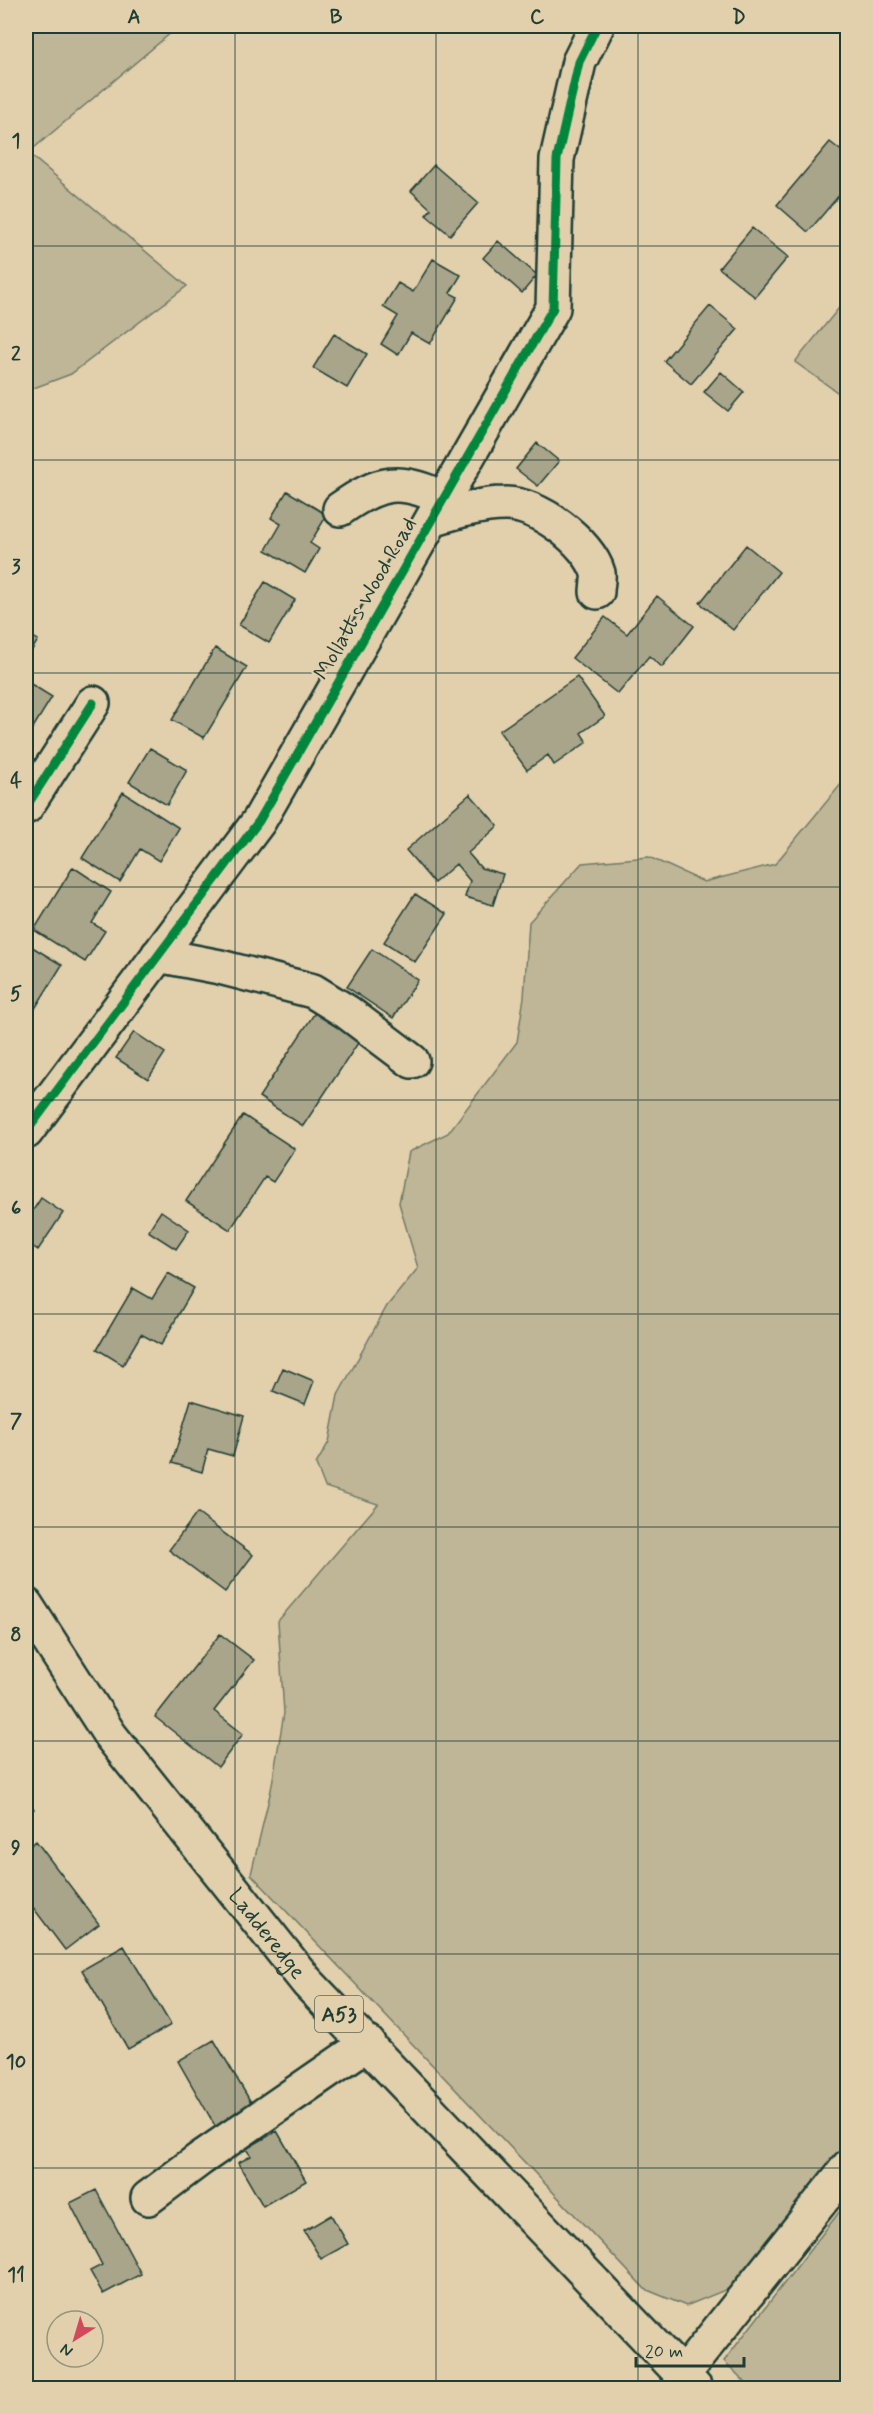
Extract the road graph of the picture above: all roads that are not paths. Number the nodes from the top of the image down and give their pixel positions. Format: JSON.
{"nodes":[{"id":1,"x":597,"y":26,"type":"edge"},
{"id":2,"x":340,"y":509,"type":"dead end"},
{"id":3,"x":438,"y":509,"type":"junction"},
{"id":4,"x":597,"y":592,"type":"dead end"},
{"id":5,"x":93,"y":703,"type":"dead end"},
{"id":6,"x":26,"y":807,"type":"edge"},
{"id":7,"x":158,"y":955,"type":"junction"},
{"id":8,"x":412,"y":1061,"type":"dead end"},
{"id":9,"x":27,"y":1127,"type":"edge"},
{"id":10,"x":26,"y":1605,"type":"edge"},
{"id":11,"x":368,"y":2043,"type":"junction"},
{"id":12,"x":848,"y":2167,"type":"edge"},
{"id":13,"x":148,"y":2198,"type":"dead end"},
{"id":14,"x":688,"y":2382,"type":"edge"}],
"edges":[{"from":1,"to":3,"type":"main road","name":"Mollatts Wood Road"},
{"from":2,"to":3,"type":"main road"},
{"from":3,"to":4,"type":"main road"},
{"from":3,"to":7,"type":"main road","name":"Mollatts Wood Road"},
{"from":5,"to":6,"type":"main road"},
{"from":7,"to":8,"type":"main road"},
{"from":7,"to":9,"type":"main road","name":"Mollatts Wood Road"},
{"from":10,"to":11,"type":"main road","name":"Ladderedge","number":"A53"},
{"from":11,"to":13,"type":"main road"},
{"from":11,"to":14,"type":"main road","name":"Ladderedge","number":"A53"},
{"from":12,"to":14,"type":"main road"}]}
